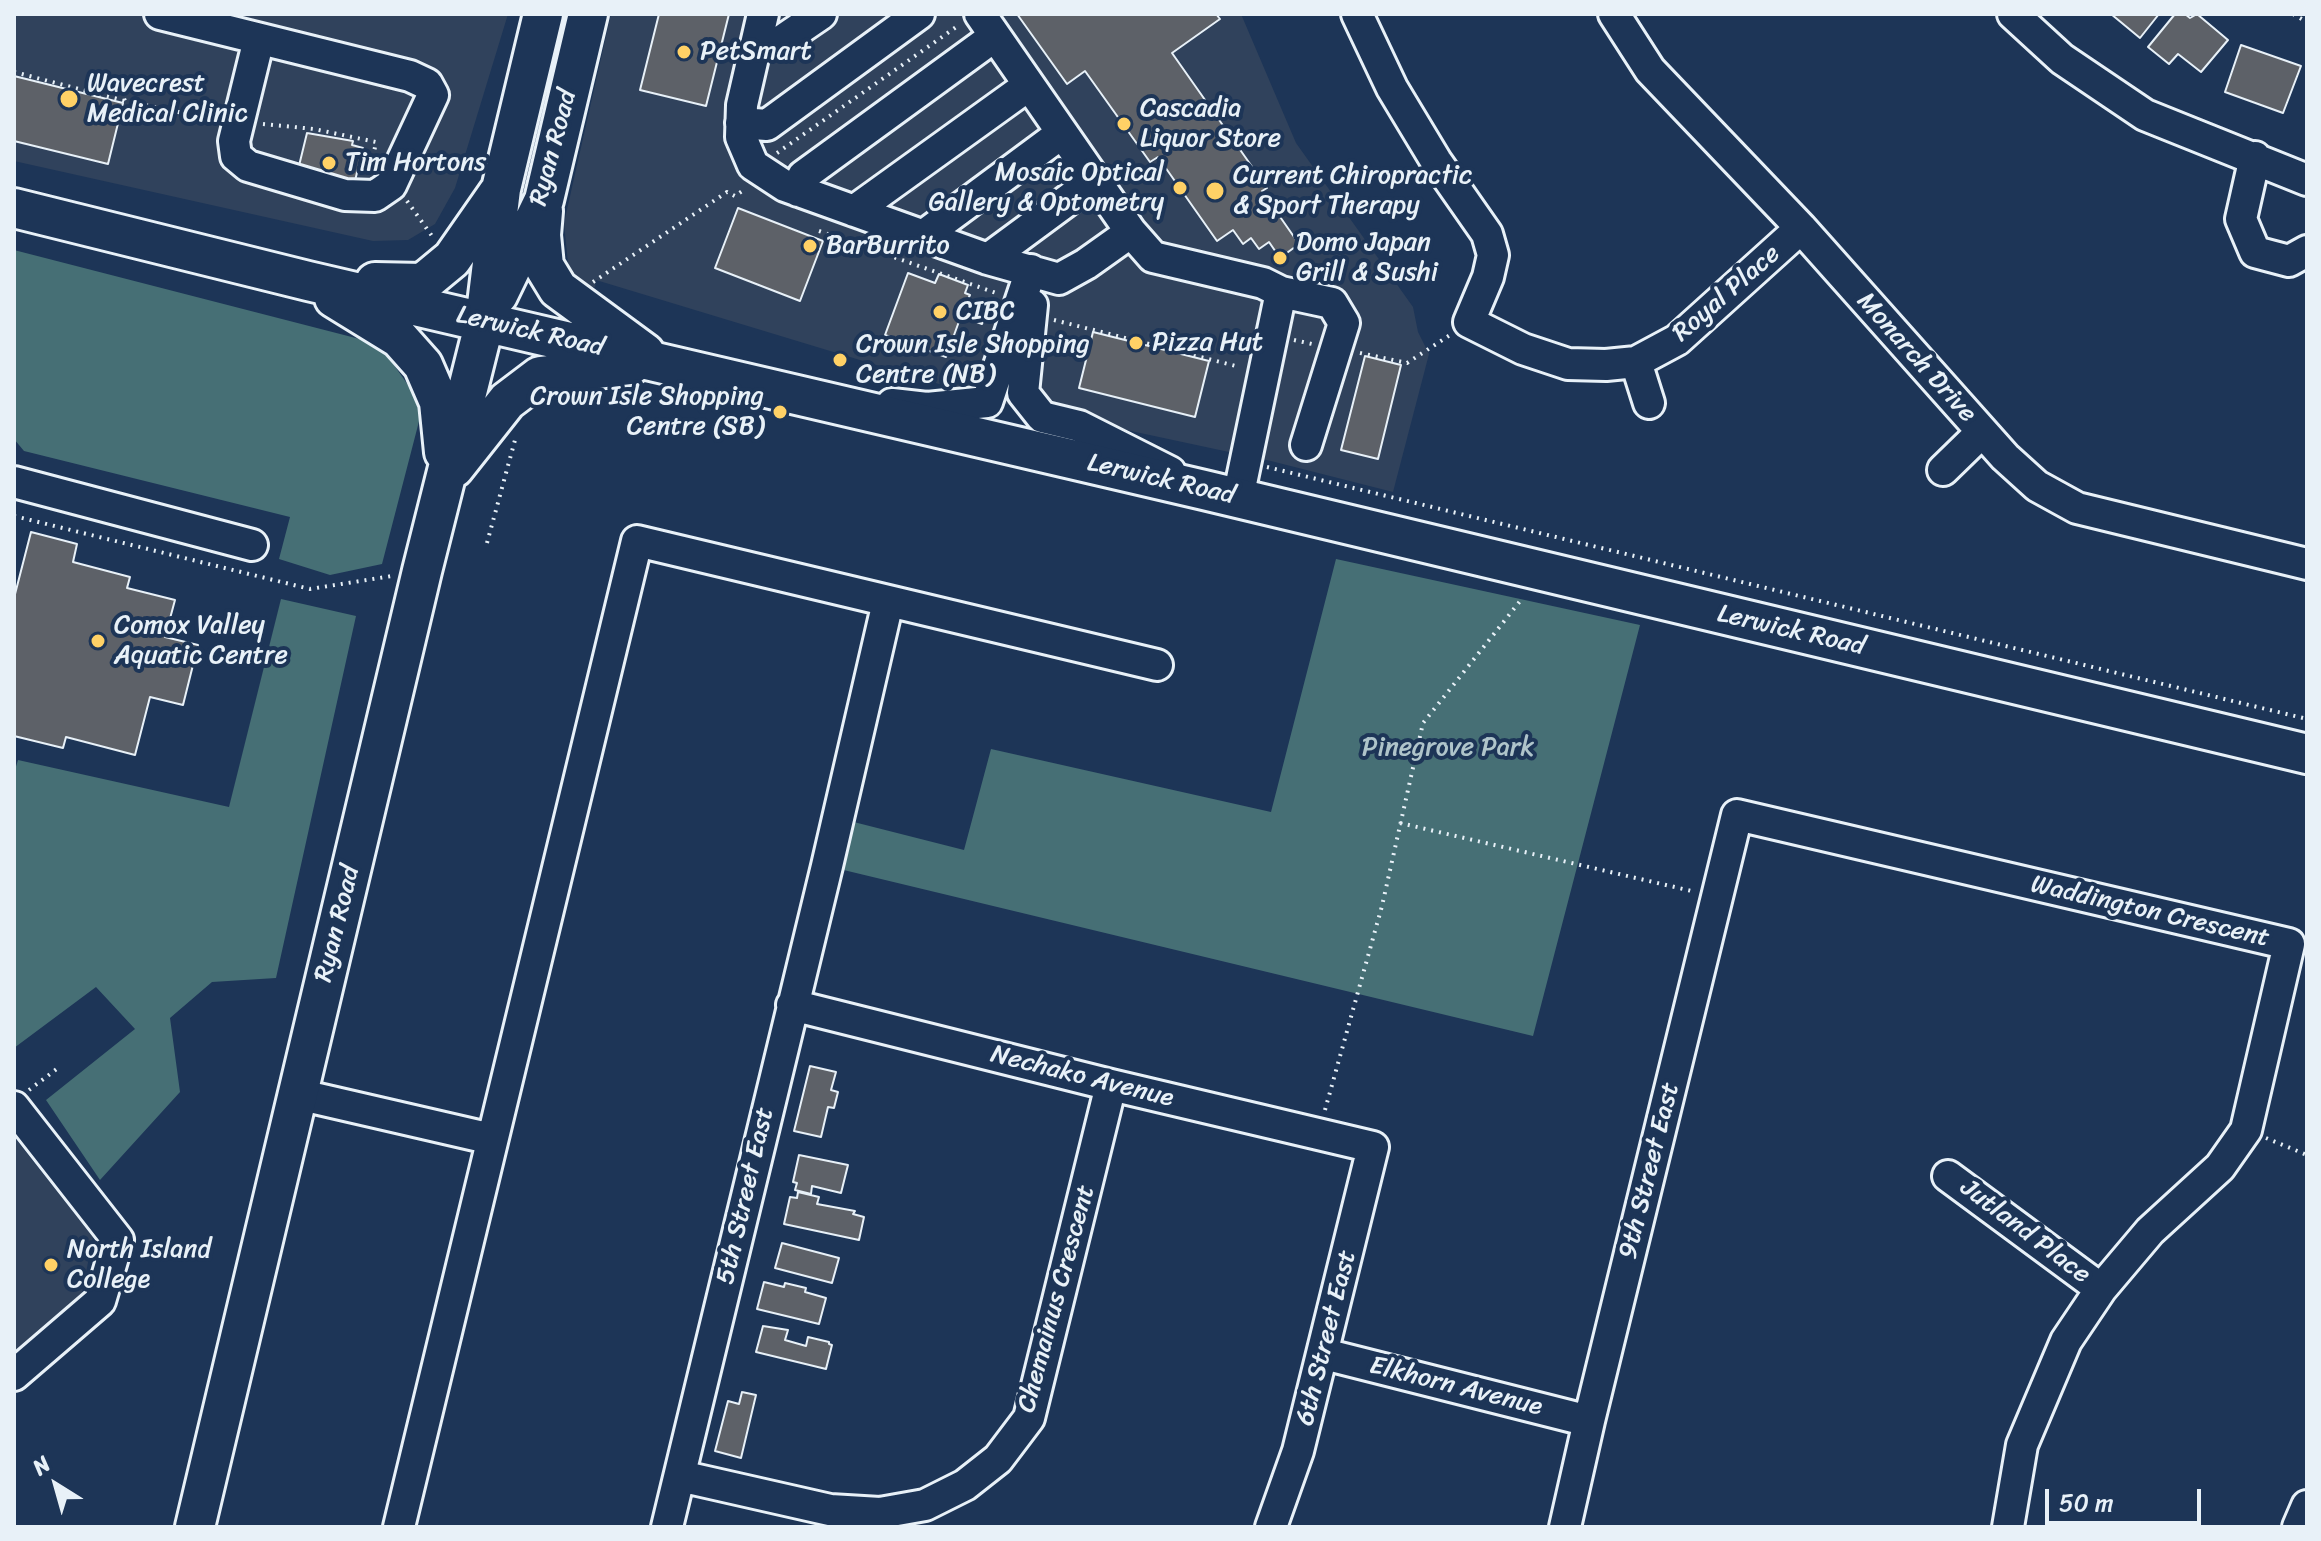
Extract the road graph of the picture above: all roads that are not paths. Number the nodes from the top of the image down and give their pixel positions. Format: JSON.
{"nodes":[{"id":1,"x":160,"y":14,"type":"edge"},
{"id":2,"x":543,"y":14,"type":"edge"},
{"id":3,"x":588,"y":14,"type":"edge"},
{"id":4,"x":821,"y":14,"type":"edge"},
{"id":5,"x":919,"y":14,"type":"edge"},
{"id":6,"x":1357,"y":14,"type":"edge"},
{"id":7,"x":1614,"y":14,"type":"edge"},
{"id":8,"x":2013,"y":14,"type":"edge"},
{"id":9,"x":987,"y":25,"type":"edge"},
{"id":10,"x":760,"y":27,"type":"edge"},
{"id":11,"x":259,"y":39,"type":"junction"},
{"id":12,"x":1029,"y":85,"type":"junction"},
{"id":13,"x":741,"y":123,"type":"junction"},
{"id":14,"x":1062,"y":133,"type":"junction"},
{"id":15,"x":2255,"y":157,"type":"junction"},
{"id":16,"x":1095,"y":180,"type":"junction"},
{"id":17,"x":2307,"y":180,"type":"edge"},
{"id":18,"x":501,"y":189,"type":"junction"},
{"id":19,"x":798,"y":191,"type":"junction"},
{"id":20,"x":544,"y":200,"type":"junction"},
{"id":21,"x":14,"y":208,"type":"edge"},
{"id":22,"x":854,"y":211,"type":"junction"},
{"id":23,"x":1801,"y":228,"type":"junction"},
{"id":24,"x":1131,"y":232,"type":"junction"},
{"id":25,"x":923,"y":236,"type":"junction"},
{"id":26,"x":2307,"y":251,"type":"edge"},
{"id":27,"x":988,"y":259,"type":"junction"},
{"id":28,"x":1035,"y":272,"type":"junction"},
{"id":29,"x":308,"y":281,"type":"junction"},
{"id":30,"x":1281,"y":292,"type":"junction"},
{"id":31,"x":485,"y":321,"type":"junction"},
{"id":32,"x":657,"y":361,"type":"junction"},
{"id":33,"x":1636,"y":362,"type":"junction"},
{"id":34,"x":787,"y":392,"type":"junction"},
{"id":35,"x":1649,"y":403,"type":"dead end"},
{"id":36,"x":1982,"y":432,"type":"junction"},
{"id":37,"x":1306,"y":445,"type":"dead end"},
{"id":38,"x":1943,"y":470,"type":"dead end"},
{"id":39,"x":446,"y":478,"type":"junction"},
{"id":40,"x":14,"y":482,"type":"edge"},
{"id":41,"x":1229,"y":483,"type":"junction"},
{"id":42,"x":252,"y":545,"type":"dead end"},
{"id":43,"x":2307,"y":564,"type":"edge"},
{"id":44,"x":888,"y":602,"type":"junction"},
{"id":45,"x":1157,"y":665,"type":"dead end"},
{"id":46,"x":2307,"y":754,"type":"edge"},
{"id":47,"x":1737,"y":815,"type":"joint"},
{"id":48,"x":792,"y":1005,"type":"junction"},
{"id":49,"x":1111,"y":1085,"type":"junction"},
{"id":50,"x":297,"y":1094,"type":"junction"},
{"id":51,"x":20,"y":1100,"type":"edge"},
{"id":52,"x":492,"y":1139,"type":"junction"},
{"id":53,"x":1373,"y":1147,"type":"joint"},
{"id":54,"x":1948,"y":1176,"type":"dead end"},
{"id":55,"x":2101,"y":1289,"type":"junction"},
{"id":56,"x":1324,"y":1354,"type":"junction"},
{"id":57,"x":14,"y":1375,"type":"edge"},
{"id":58,"x":1589,"y":1421,"type":"junction"},
{"id":59,"x":212,"y":1455,"type":"junction"},
{"id":60,"x":680,"y":1476,"type":"junction"},
{"id":61,"x":2307,"y":1506,"type":"edge"},
{"id":62,"x":177,"y":1527,"type":"edge"},
{"id":63,"x":195,"y":1527,"type":"edge"},
{"id":64,"x":399,"y":1527,"type":"edge"},
{"id":65,"x":667,"y":1527,"type":"edge"},
{"id":66,"x":1271,"y":1527,"type":"edge"},
{"id":67,"x":1565,"y":1527,"type":"edge"},
{"id":68,"x":2008,"y":1527,"type":"edge"},
{"id":69,"x":2298,"y":1527,"type":"edge"}],
"edges":[{"from":1,"to":11,"type":"street"},
{"from":2,"to":18,"type":"main road","name":"Ryan Road"},
{"from":3,"to":20,"type":"main road","name":"Ryan Road"},
{"from":4,"to":10,"type":"street"},
{"from":5,"to":13,"type":"street"},
{"from":6,"to":33,"type":"street","name":"Royal Place"},
{"from":7,"to":23,"type":"street","name":"Monarch Drive"},
{"from":8,"to":15,"type":"street"},
{"from":9,"to":12,"type":"street"},
{"from":9,"to":19,"type":"street"},
{"from":10,"to":13,"type":"street"},
{"from":11,"to":11,"type":"street"},
{"from":12,"to":14,"type":"street"},
{"from":12,"to":22,"type":"street"},
{"from":13,"to":19,"type":"street"},
{"from":14,"to":16,"type":"street"},
{"from":14,"to":25,"type":"street"},
{"from":15,"to":17,"type":"street"},
{"from":15,"to":26,"type":"street"},
{"from":16,"to":24,"type":"street"},
{"from":16,"to":27,"type":"street"},
{"from":18,"to":29,"type":"main road"},
{"from":18,"to":31,"type":"main road","name":"Ryan Road"},
{"from":19,"to":22,"type":"street"},
{"from":20,"to":31,"type":"main road","name":"Ryan Road"},
{"from":20,"to":32,"type":"main road"},
{"from":21,"to":29,"type":"main road","name":"Lerwick Road"},
{"from":22,"to":25,"type":"street"},
{"from":23,"to":33,"type":"street","name":"Royal Place"},
{"from":23,"to":36,"type":"street","name":"Monarch Drive"},
{"from":24,"to":28,"type":"street"},
{"from":24,"to":30,"type":"street"},
{"from":25,"to":27,"type":"street"},
{"from":27,"to":28,"type":"street"},
{"from":28,"to":34,"type":"street"},
{"from":28,"to":41,"type":"street"},
{"from":29,"to":31,"type":"main road","name":"Lerwick Road"},
{"from":29,"to":39,"type":"main road"},
{"from":30,"to":37,"type":"street"},
{"from":30,"to":41,"type":"street"},
{"from":31,"to":32,"type":"main road","name":"Lerwick Road"},
{"from":31,"to":39,"type":"main road","name":"Ryan Road"},
{"from":32,"to":34,"type":"main road","name":"Lerwick Road"},
{"from":32,"to":39,"type":"main road"},
{"from":33,"to":35,"type":"street"},
{"from":34,"to":41,"type":"main road","name":"Lerwick Road"},
{"from":36,"to":38,"type":"street"},
{"from":36,"to":43,"type":"street","name":"Monarch Drive"},
{"from":39,"to":50,"type":"main road","name":"Ryan Road"},
{"from":40,"to":42,"type":"street"},
{"from":41,"to":46,"type":"main road","name":"Lerwick Road"},
{"from":44,"to":45,"type":"street"},
{"from":44,"to":48,"type":"street","name":"5th Street East"},
{"from":44,"to":52,"type":"street"},
{"from":47,"to":55,"type":"street","name":"Waddington Crescent"},
{"from":47,"to":58,"type":"street","name":"9th Street East"},
{"from":48,"to":49,"type":"street","name":"Nechako Avenue"},
{"from":48,"to":60,"type":"street","name":"5th Street East"},
{"from":49,"to":53,"type":"street","name":"Nechako Avenue"},
{"from":49,"to":60,"type":"street","name":"Chemainus Crescent"},
{"from":50,"to":52,"type":"street"},
{"from":50,"to":59,"type":"main road","name":"Ryan Road"},
{"from":51,"to":57,"type":"street"},
{"from":52,"to":64,"type":"street"},
{"from":53,"to":56,"type":"street","name":"6th Street East"},
{"from":54,"to":55,"type":"street","name":"Jutland Place"},
{"from":55,"to":68,"type":"street","name":"Waddington Crescent"},
{"from":56,"to":58,"type":"street","name":"Elkhorn Avenue"},
{"from":56,"to":66,"type":"street","name":"6th Street East"},
{"from":58,"to":67,"type":"street","name":"9th Street East"},
{"from":59,"to":62,"type":"main road"},
{"from":59,"to":63,"type":"main road","name":"Ryan Road"},
{"from":60,"to":65,"type":"street","name":"5th Street East"},
{"from":61,"to":69,"type":"street"}]}
